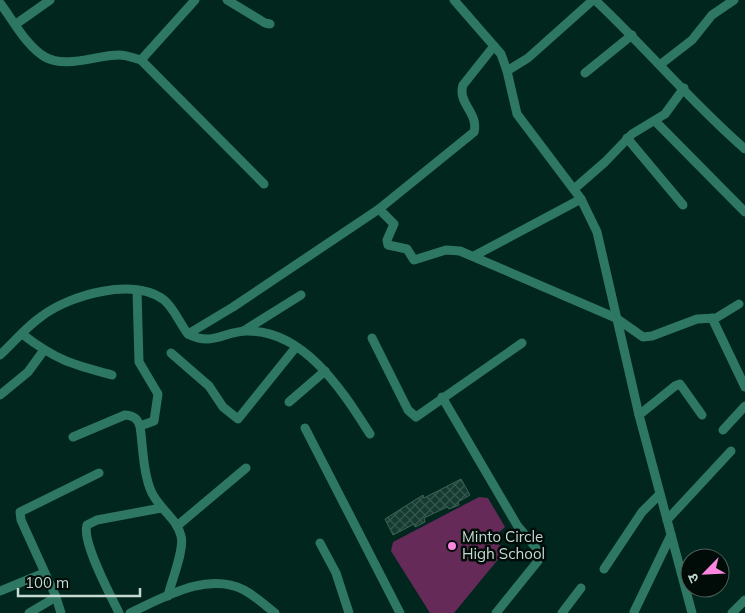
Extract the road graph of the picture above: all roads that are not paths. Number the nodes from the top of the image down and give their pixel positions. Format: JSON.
{"nodes":[{"id":1,"x":50,"y":0,"type":"edge"},
{"id":2,"x":195,"y":0,"type":"edge"},
{"id":3,"x":228,"y":0,"type":"edge"},
{"id":4,"x":454,"y":0,"type":"edge"},
{"id":5,"x":594,"y":0,"type":"edge"},
{"id":6,"x":734,"y":0,"type":"edge"},
{"id":7,"x":0,"y":3,"type":"edge"},
{"id":8,"x":16,"y":24,"type":"junction"},
{"id":9,"x":270,"y":24,"type":"dead end"},
{"id":10,"x":632,"y":35,"type":"junction"},
{"id":11,"x":494,"y":46,"type":"junction"},
{"id":12,"x":141,"y":60,"type":"junction"},
{"id":13,"x":661,"y":64,"type":"junction"},
{"id":14,"x":507,"y":71,"type":"junction"},
{"id":15,"x":585,"y":73,"type":"dead end"},
{"id":16,"x":684,"y":88,"type":"junction"},
{"id":17,"x":655,"y":121,"type":"junction"},
{"id":18,"x":627,"y":138,"type":"junction"},
{"id":19,"x":745,"y":150,"type":"edge"},
{"id":20,"x":264,"y":184,"type":"dead end"},
{"id":21,"x":574,"y":189,"type":"junction"},
{"id":22,"x":581,"y":199,"type":"junction"},
{"id":23,"x":683,"y":205,"type":"dead end"},
{"id":24,"x":378,"y":209,"type":"junction"},
{"id":25,"x":745,"y":212,"type":"edge"},
{"id":26,"x":474,"y":256,"type":"junction"},
{"id":27,"x":137,"y":292,"type":"junction"},
{"id":28,"x":301,"y":295,"type":"dead end"},
{"id":29,"x":739,"y":304,"type":"dead end"},
{"id":30,"x":616,"y":318,"type":"junction"},
{"id":31,"x":712,"y":318,"type":"junction"},
{"id":32,"x":245,"y":330,"type":"junction"},
{"id":33,"x":22,"y":334,"type":"junction"},
{"id":34,"x":188,"y":334,"type":"junction"},
{"id":35,"x":372,"y":338,"type":"dead end"},
{"id":36,"x":522,"y":344,"type":"dead end"},
{"id":37,"x":296,"y":347,"type":"junction"},
{"id":38,"x":44,"y":350,"type":"junction"},
{"id":39,"x":171,"y":353,"type":"dead end"},
{"id":40,"x":0,"y":355,"type":"edge"},
{"id":41,"x":325,"y":371,"type":"junction"},
{"id":42,"x":112,"y":375,"type":"dead end"},
{"id":43,"x":745,"y":387,"type":"edge"},
{"id":44,"x":0,"y":395,"type":"edge"},
{"id":45,"x":442,"y":397,"type":"junction"},
{"id":46,"x":289,"y":402,"type":"dead end"},
{"id":47,"x":745,"y":406,"type":"edge"},
{"id":48,"x":639,"y":415,"type":"junction"},
{"id":49,"x":702,"y":415,"type":"dead end"},
{"id":50,"x":140,"y":426,"type":"junction"},
{"id":51,"x":305,"y":428,"type":"dead end"},
{"id":52,"x":724,"y":430,"type":"dead end"},
{"id":53,"x":370,"y":434,"type":"dead end"},
{"id":54,"x":73,"y":437,"type":"dead end"},
{"id":55,"x":731,"y":451,"type":"dead end"},
{"id":56,"x":246,"y":468,"type":"dead end"},
{"id":57,"x":99,"y":473,"type":"dead end"},
{"id":58,"x":660,"y":494,"type":"junction"},
{"id":59,"x":161,"y":508,"type":"junction"},
{"id":60,"x":667,"y":520,"type":"junction"},
{"id":61,"x":177,"y":526,"type":"junction"},
{"id":62,"x":671,"y":535,"type":"junction"},
{"id":63,"x":320,"y":543,"type":"dead end"},
{"id":64,"x":604,"y":569,"type":"dead end"},
{"id":65,"x":44,"y":573,"type":"junction"},
{"id":66,"x":581,"y":588,"type":"dead end"},
{"id":67,"x":0,"y":591,"type":"edge"},
{"id":68,"x":168,"y":596,"type":"junction"},
{"id":69,"x":56,"y":597,"type":"junction"},
{"id":70,"x":745,"y":600,"type":"edge"},
{"id":71,"x":634,"y":612,"type":"edge"},
{"id":72,"x":29,"y":613,"type":"edge"},
{"id":73,"x":60,"y":613,"type":"edge"},
{"id":74,"x":119,"y":613,"type":"edge"},
{"id":75,"x":130,"y":613,"type":"edge"},
{"id":76,"x":275,"y":613,"type":"edge"},
{"id":77,"x":348,"y":613,"type":"edge"},
{"id":78,"x":400,"y":613,"type":"edge"},
{"id":79,"x":496,"y":613,"type":"edge"},
{"id":80,"x":562,"y":613,"type":"edge"},
{"id":81,"x":692,"y":613,"type":"edge"},
{"id":82,"x":732,"y":613,"type":"edge"}],
"edges":[{"from":1,"to":8,"type":"street"},
{"from":2,"to":12,"type":"street"},
{"from":3,"to":9,"type":"street"},
{"from":4,"to":11,"type":"street"},
{"from":5,"to":10,"type":"street"},
{"from":5,"to":14,"type":"street"},
{"from":6,"to":13,"type":"street"},
{"from":7,"to":8,"type":"street"},
{"from":8,"to":12,"type":"street"},
{"from":10,"to":13,"type":"street"},
{"from":10,"to":15,"type":"street"},
{"from":11,"to":14,"type":"street"},
{"from":11,"to":24,"type":"street"},
{"from":12,"to":20,"type":"street"},
{"from":13,"to":16,"type":"street"},
{"from":14,"to":21,"type":"street"},
{"from":16,"to":17,"type":"street"},
{"from":16,"to":19,"type":"street"},
{"from":17,"to":18,"type":"street"},
{"from":17,"to":25,"type":"street"},
{"from":18,"to":21,"type":"street"},
{"from":18,"to":23,"type":"street"},
{"from":21,"to":22,"type":"street"},
{"from":22,"to":26,"type":"street"},
{"from":22,"to":30,"type":"street"},
{"from":24,"to":26,"type":"street"},
{"from":24,"to":34,"type":"street"},
{"from":26,"to":30,"type":"street"},
{"from":27,"to":33,"type":"street"},
{"from":27,"to":34,"type":"street"},
{"from":27,"to":50,"type":"street"},
{"from":28,"to":32,"type":"street"},
{"from":29,"to":31,"type":"street"},
{"from":30,"to":31,"type":"street"},
{"from":30,"to":48,"type":"street"},
{"from":31,"to":43,"type":"street"},
{"from":32,"to":34,"type":"street"},
{"from":32,"to":37,"type":"street"},
{"from":33,"to":38,"type":"street"},
{"from":33,"to":40,"type":"street"},
{"from":35,"to":45,"type":"street"},
{"from":36,"to":45,"type":"street"},
{"from":37,"to":39,"type":"street"},
{"from":37,"to":41,"type":"street"},
{"from":38,"to":42,"type":"street"},
{"from":38,"to":44,"type":"street"},
{"from":41,"to":46,"type":"street"},
{"from":41,"to":53,"type":"street"},
{"from":45,"to":79,"type":"street"},
{"from":47,"to":52,"type":"street"},
{"from":48,"to":49,"type":"street"},
{"from":48,"to":58,"type":"street"},
{"from":50,"to":54,"type":"street"},
{"from":50,"to":59,"type":"street"},
{"from":51,"to":78,"type":"street"},
{"from":55,"to":60,"type":"street"},
{"from":56,"to":61,"type":"street"},
{"from":57,"to":65,"type":"street"},
{"from":58,"to":60,"type":"street"},
{"from":58,"to":64,"type":"street"},
{"from":59,"to":61,"type":"street"},
{"from":59,"to":74,"type":"street"},
{"from":60,"to":62,"type":"street"},
{"from":61,"to":68,"type":"street"},
{"from":62,"to":71,"type":"street"},
{"from":62,"to":81,"type":"street"},
{"from":63,"to":77,"type":"street"},
{"from":65,"to":67,"type":"street"},
{"from":65,"to":69,"type":"street"},
{"from":66,"to":80,"type":"street"},
{"from":68,"to":75,"type":"street"},
{"from":68,"to":76,"type":"street"},
{"from":69,"to":72,"type":"street"},
{"from":69,"to":73,"type":"street"},
{"from":70,"to":82,"type":"street"}]}
